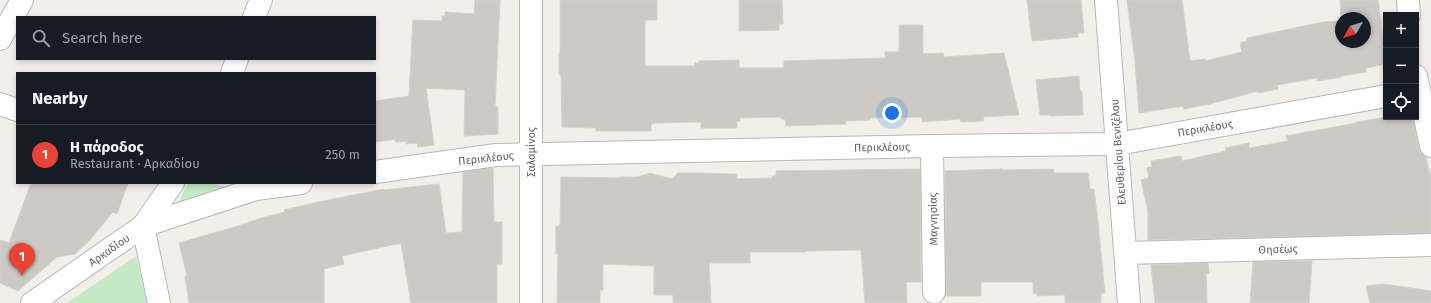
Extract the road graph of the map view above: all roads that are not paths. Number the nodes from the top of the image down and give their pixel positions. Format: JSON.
{"nodes":[{"id":1,"x":22,"y":0,"type":"edge"},
{"id":2,"x":261,"y":0,"type":"edge"},
{"id":3,"x":531,"y":0,"type":"edge"},
{"id":4,"x":1106,"y":0,"type":"edge"},
{"id":5,"x":1408,"y":0,"type":"edge"},
{"id":6,"x":1409,"y":12,"type":"edge"},
{"id":7,"x":254,"y":16,"type":"edge"},
{"id":8,"x":0,"y":39,"type":"edge"},
{"id":9,"x":237,"y":60,"type":"edge"},
{"id":10,"x":232,"y":72,"type":"edge"},
{"id":11,"x":1420,"y":86,"type":"edge"},
{"id":12,"x":1383,"y":97,"type":"edge"},
{"id":13,"x":0,"y":104,"type":"edge"},
{"id":14,"x":16,"y":110,"type":"edge"},
{"id":15,"x":1117,"y":144,"type":"junction"},
{"id":16,"x":932,"y":146,"type":"junction"},
{"id":17,"x":1431,"y":146,"type":"edge"},
{"id":18,"x":531,"y":154,"type":"junction"},
{"id":19,"x":376,"y":172,"type":"edge"},
{"id":20,"x":172,"y":184,"type":"edge"},
{"id":21,"x":283,"y":184,"type":"edge"},
{"id":22,"x":246,"y":186,"type":"edge"},
{"id":23,"x":143,"y":226,"type":"junction"},
{"id":24,"x":1431,"y":245,"type":"edge"},
{"id":25,"x":1126,"y":254,"type":"junction"},
{"id":26,"x":934,"y":292,"type":"dead end"},
{"id":27,"x":32,"y":303,"type":"edge"},
{"id":28,"x":159,"y":303,"type":"edge"},
{"id":29,"x":531,"y":303,"type":"edge"},
{"id":30,"x":1129,"y":303,"type":"edge"}],
"edges":[{"from":1,"to":8,"type":"street"},
{"from":2,"to":7,"type":"street"},
{"from":3,"to":18,"type":"street","name":"Σαλαμίνος"},
{"from":4,"to":15,"type":"street","name":"Ελευθερίου Βενιζέλου"},
{"from":5,"to":6,"type":"street"},
{"from":9,"to":10,"type":"street"},
{"from":11,"to":17,"type":"street"},
{"from":12,"to":15,"type":"street","name":"Περικλέους"},
{"from":13,"to":14,"type":"street"},
{"from":15,"to":16,"type":"street","name":"Περικλέους"},
{"from":15,"to":25,"type":"street","name":"Ελευθερίου Βενιζέλου"},
{"from":16,"to":18,"type":"street","name":"Περικλέους"},
{"from":16,"to":26,"type":"street","name":"Μαγνησίας"},
{"from":18,"to":19,"type":"street","name":"Περικλέους"},
{"from":18,"to":29,"type":"street","name":"Σαλαμίνος"},
{"from":20,"to":23,"type":"street","name":"Αρκαδίου"},
{"from":21,"to":22,"type":"street"},
{"from":22,"to":23,"type":"street"},
{"from":23,"to":27,"type":"street","name":"Αρκαδίου"},
{"from":23,"to":28,"type":"street"},
{"from":24,"to":25,"type":"street","name":"Θησέως"},
{"from":25,"to":30,"type":"street","name":"Ελευθερίου Βενιζέλου"}]}
